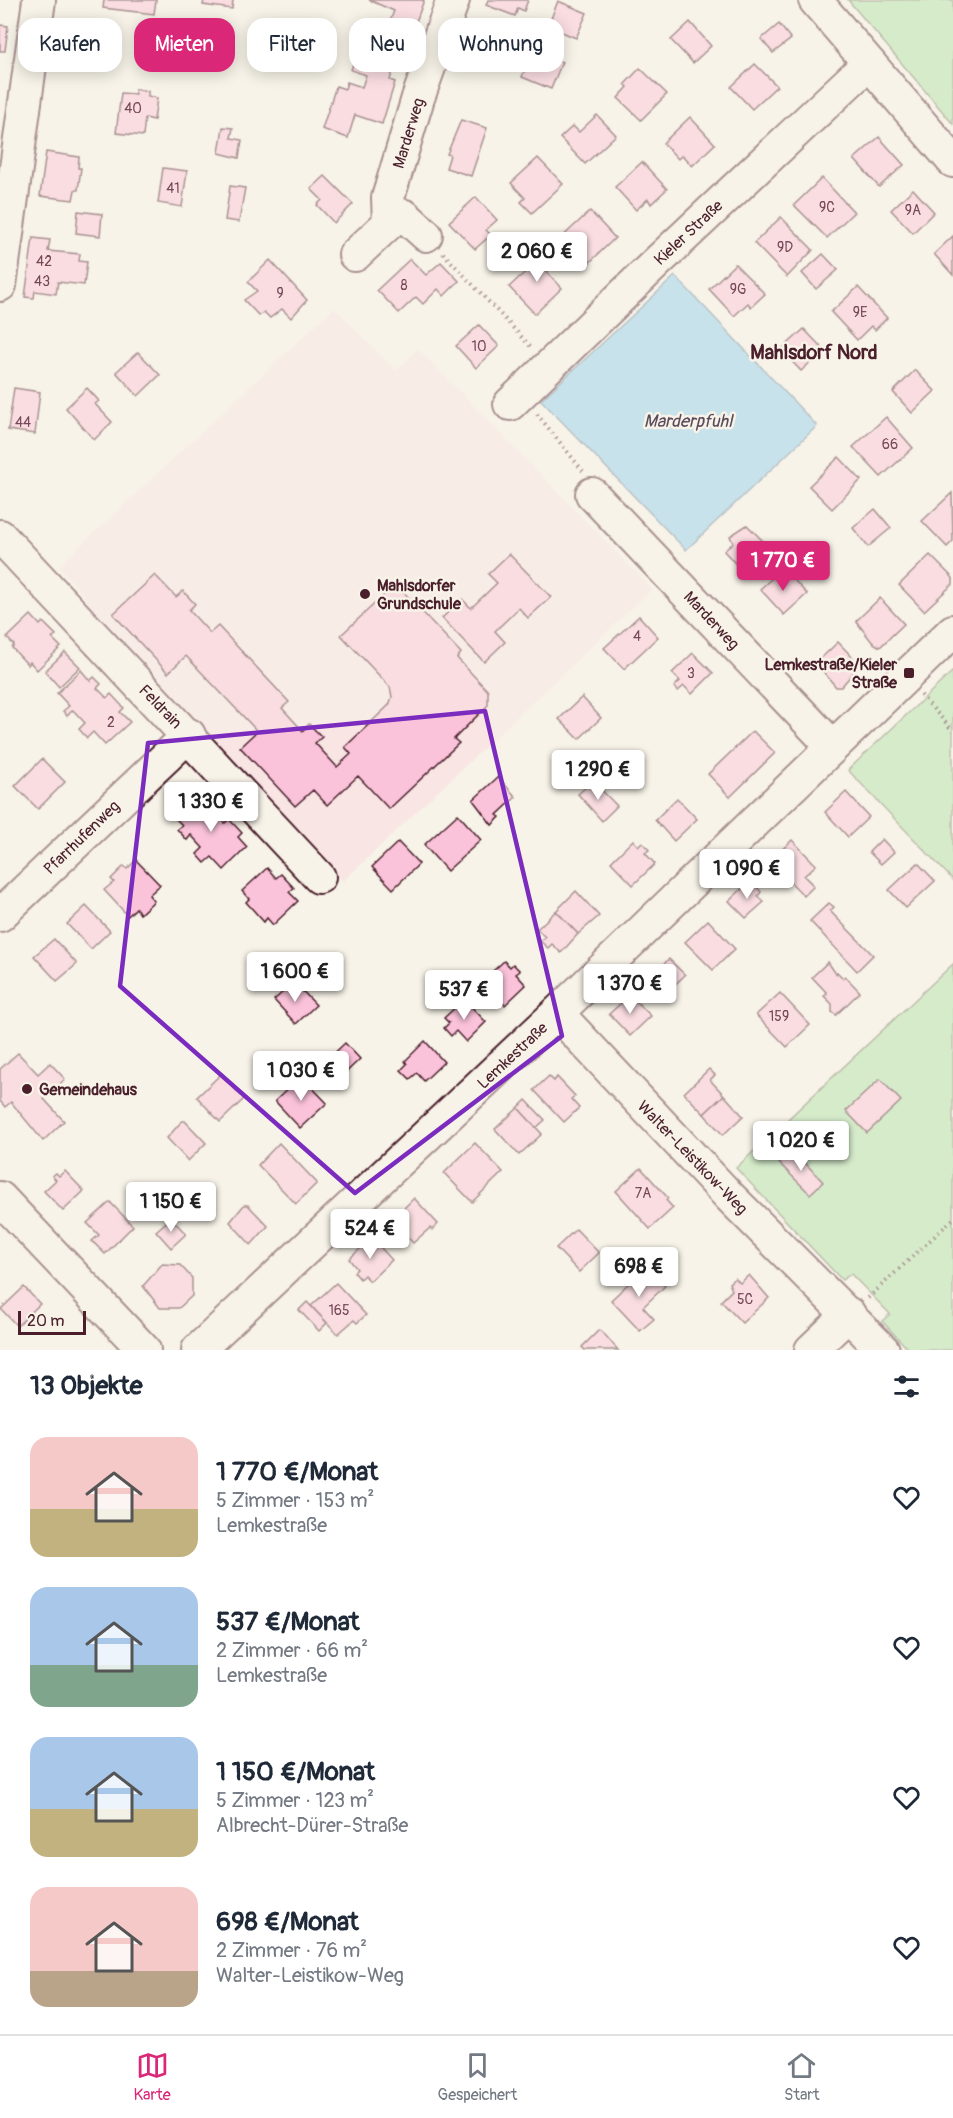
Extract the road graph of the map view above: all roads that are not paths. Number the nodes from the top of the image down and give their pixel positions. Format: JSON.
{"nodes":[{"id":1,"x":39,"y":0,"type":"edge"},
{"id":2,"x":453,"y":0,"type":"edge"},
{"id":3,"x":814,"y":0,"type":"edge"},
{"id":4,"x":869,"y":63,"type":"junction"},
{"id":5,"x":953,"y":161,"type":"edge"},
{"id":6,"x":389,"y":212,"type":"junction"},
{"id":7,"x":426,"y":235,"type":"road end"},
{"id":8,"x":355,"y":255,"type":"dead end"},
{"id":9,"x":0,"y":285,"type":"edge"},
{"id":10,"x":515,"y":399,"type":"road end"},
{"id":11,"x":592,"y":494,"type":"road end"},
{"id":12,"x":0,"y":536,"type":"edge"},
{"id":13,"x":953,"y":631,"type":"edge"},
{"id":14,"x":189,"y":735,"type":"junction"},
{"id":15,"x":832,"y":746,"type":"junction"},
{"id":16,"x":320,"y":877,"type":"dead end"},
{"id":17,"x":0,"y":915,"type":"edge"},
{"id":18,"x":557,"y":1013,"type":"junction"},
{"id":19,"x":0,"y":1198,"type":"edge"},
{"id":20,"x":849,"y":1314,"type":"junction"},
{"id":21,"x":144,"y":1350,"type":"edge"},
{"id":22,"x":198,"y":1350,"type":"edge"},
{"id":23,"x":811,"y":1350,"type":"edge"},
{"id":24,"x":883,"y":1350,"type":"edge"}],
"edges":[{"from":1,"to":9,"type":"street"},
{"from":2,"to":6,"type":"street","name":"Marderweg"},
{"from":3,"to":4,"type":"street"},
{"from":4,"to":5,"type":"street"},
{"from":4,"to":10,"type":"street","name":"Kieler Straße"},
{"from":6,"to":7,"type":"street"},
{"from":6,"to":8,"type":"street","name":"Marderweg"},
{"from":11,"to":15,"type":"street","name":"Marderweg"},
{"from":12,"to":14,"type":"street","name":"Feldrain"},
{"from":13,"to":15,"type":"street","name":"Lemkestraße"},
{"from":14,"to":16,"type":"street","name":"Feldrain"},
{"from":14,"to":17,"type":"street","name":"Pfarrhufenweg"},
{"from":15,"to":18,"type":"street","name":"Lemkestraße"},
{"from":18,"to":20,"type":"street","name":"Walter-Leistikow-Weg"},
{"from":18,"to":22,"type":"street","name":"Lemkestraße"},
{"from":19,"to":21,"type":"street"},
{"from":20,"to":23,"type":"street"},
{"from":20,"to":24,"type":"street","name":"Walter-Leistikow-Weg"}]}
